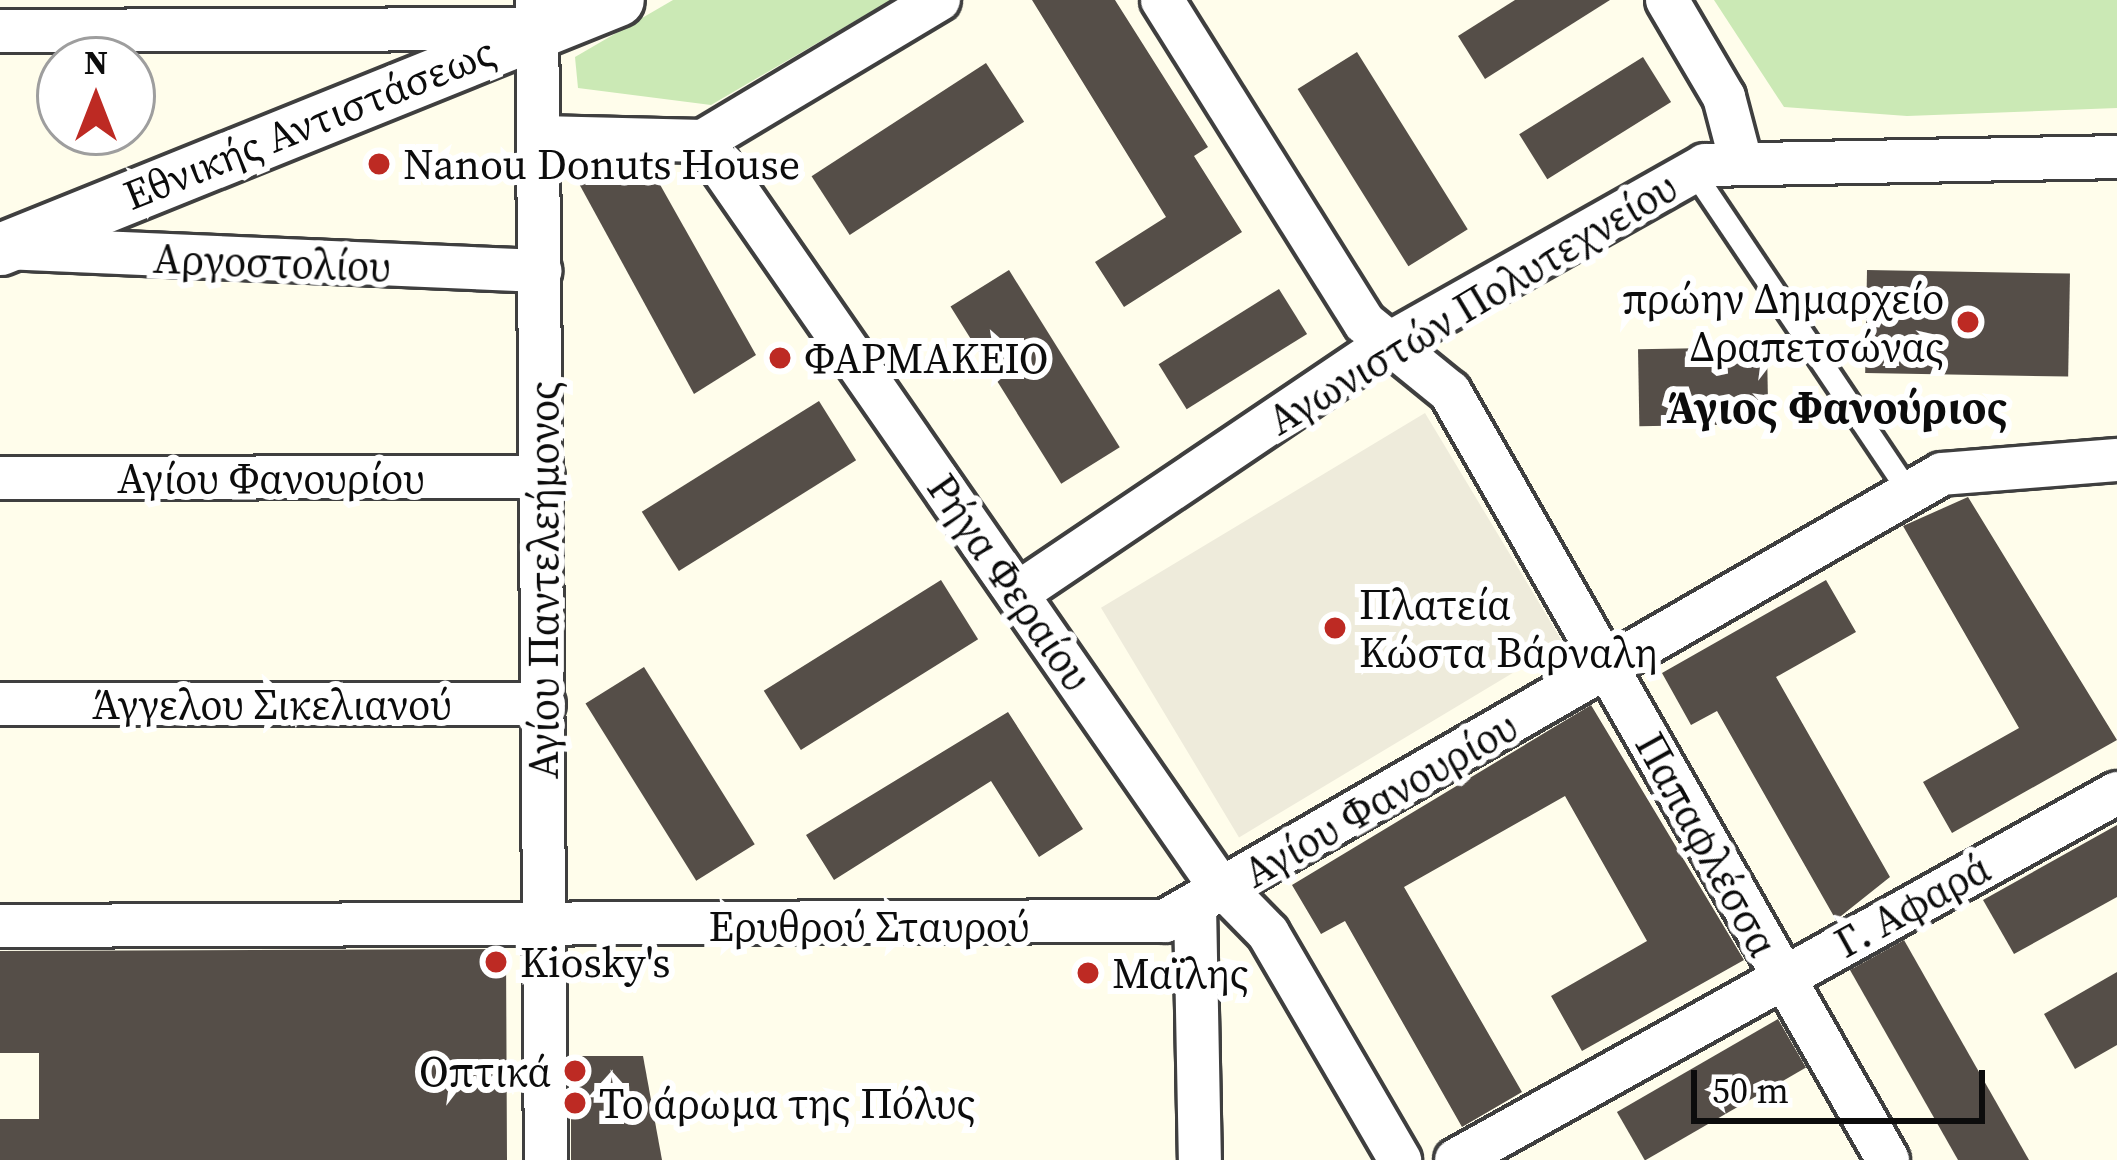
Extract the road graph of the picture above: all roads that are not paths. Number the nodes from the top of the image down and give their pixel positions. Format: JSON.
{"nodes":[{"id":1,"x":618,"y":0,"type":"edge"},
{"id":2,"x":939,"y":0,"type":"edge"},
{"id":3,"x":1162,"y":0,"type":"edge"},
{"id":4,"x":1667,"y":0,"type":"edge"},
{"id":5,"x":537,"y":15,"type":"edge"},
{"id":6,"x":0,"y":31,"type":"edge"},
{"id":7,"x":541,"y":137,"type":"junction"},
{"id":8,"x":703,"y":140,"type":"junction"},
{"id":9,"x":2117,"y":157,"type":"edge"},
{"id":10,"x":1740,"y":158,"type":"junction"},
{"id":11,"x":1693,"y":171,"type":"junction"},
{"id":12,"x":2,"y":249,"type":"edge"},
{"id":13,"x":542,"y":271,"type":"junction"},
{"id":14,"x":1386,"y":345,"type":"junction"},
{"id":15,"x":2117,"y":460,"type":"edge"},
{"id":16,"x":0,"y":478,"type":"edge"},
{"id":17,"x":542,"y":478,"type":"junction"},
{"id":18,"x":1909,"y":493,"type":"junction"},
{"id":19,"x":1018,"y":593,"type":"junction"},
{"id":20,"x":1608,"y":668,"type":"junction"},
{"id":21,"x":0,"y":704,"type":"edge"},
{"id":22,"x":544,"y":704,"type":"junction"},
{"id":23,"x":2117,"y":793,"type":"edge"},
{"id":24,"x":1210,"y":898,"type":"junction"},
{"id":25,"x":0,"y":926,"type":"edge"},
{"id":26,"x":545,"y":929,"type":"junction"},
{"id":27,"x":1782,"y":976,"type":"junction"},
{"id":28,"x":547,"y":1160,"type":"edge"},
{"id":29,"x":1199,"y":1160,"type":"edge"},
{"id":30,"x":1400,"y":1160,"type":"edge"},
{"id":31,"x":1456,"y":1160,"type":"edge"},
{"id":32,"x":1888,"y":1160,"type":"edge"}],
"edges":[{"from":1,"to":5,"type":"street","name":"Εθνικής Αντιστάσεως"},
{"from":2,"to":8,"type":"street"},
{"from":3,"to":14,"type":"street","name":"Παπαφλέσσα"},
{"from":4,"to":10,"type":"street"},
{"from":5,"to":6,"type":"street"},
{"from":5,"to":7,"type":"street","name":"Αγίου Παντελεήμονος"},
{"from":5,"to":12,"type":"street","name":"Εθνικής Αντιστάσεως"},
{"from":7,"to":8,"type":"street"},
{"from":7,"to":13,"type":"street","name":"Αγίου Παντελεήμονος"},
{"from":8,"to":19,"type":"street","name":"Ρήγα Φεραίου"},
{"from":9,"to":10,"type":"street","name":"Αγωνιστών Πολυτεχνείου"},
{"from":10,"to":11,"type":"street","name":"Αγωνιστών Πολυτεχνείου"},
{"from":11,"to":14,"type":"street","name":"Αγωνιστών Πολυτεχνείου"},
{"from":11,"to":18,"type":"lane"},
{"from":12,"to":13,"type":"street","name":"Αργοστολίου"},
{"from":13,"to":17,"type":"street","name":"Αγίου Παντελεήμονος"},
{"from":14,"to":19,"type":"street","name":"Αγωνιστών Πολυτεχνείου"},
{"from":14,"to":20,"type":"street","name":"Παπαφλέσσα"},
{"from":15,"to":18,"type":"street","name":"Αγίου Φανουρίου"},
{"from":16,"to":17,"type":"street","name":"Αγίου Φανουρίου"},
{"from":17,"to":22,"type":"street","name":"Αγίου Παντελεήμονος"},
{"from":18,"to":20,"type":"street","name":"Αγίου Φανουρίου"},
{"from":19,"to":24,"type":"street","name":"Ρήγα Φεραίου"},
{"from":20,"to":24,"type":"street","name":"Αγίου Φανουρίου"},
{"from":20,"to":27,"type":"street","name":"Παπαφλέσσα"},
{"from":21,"to":22,"type":"street","name":"Άγγελου Σικελιανού"},
{"from":22,"to":26,"type":"street","name":"Αγίου Παντελεήμονος"},
{"from":23,"to":27,"type":"street","name":"Γ. Αφαρά"},
{"from":24,"to":26,"type":"street","name":"Ερυθρού Σταυρού"},
{"from":24,"to":29,"type":"street"},
{"from":24,"to":30,"type":"street","name":"Ρήγα Φεραίου"},
{"from":25,"to":26,"type":"street","name":"Ερυθρού Σταυρού"},
{"from":26,"to":28,"type":"street","name":"Αγίου Παντελεήμονος"},
{"from":27,"to":31,"type":"street","name":"Γ. Αφαρά"},
{"from":27,"to":32,"type":"street","name":"Παπαφλέσσα"}]}
